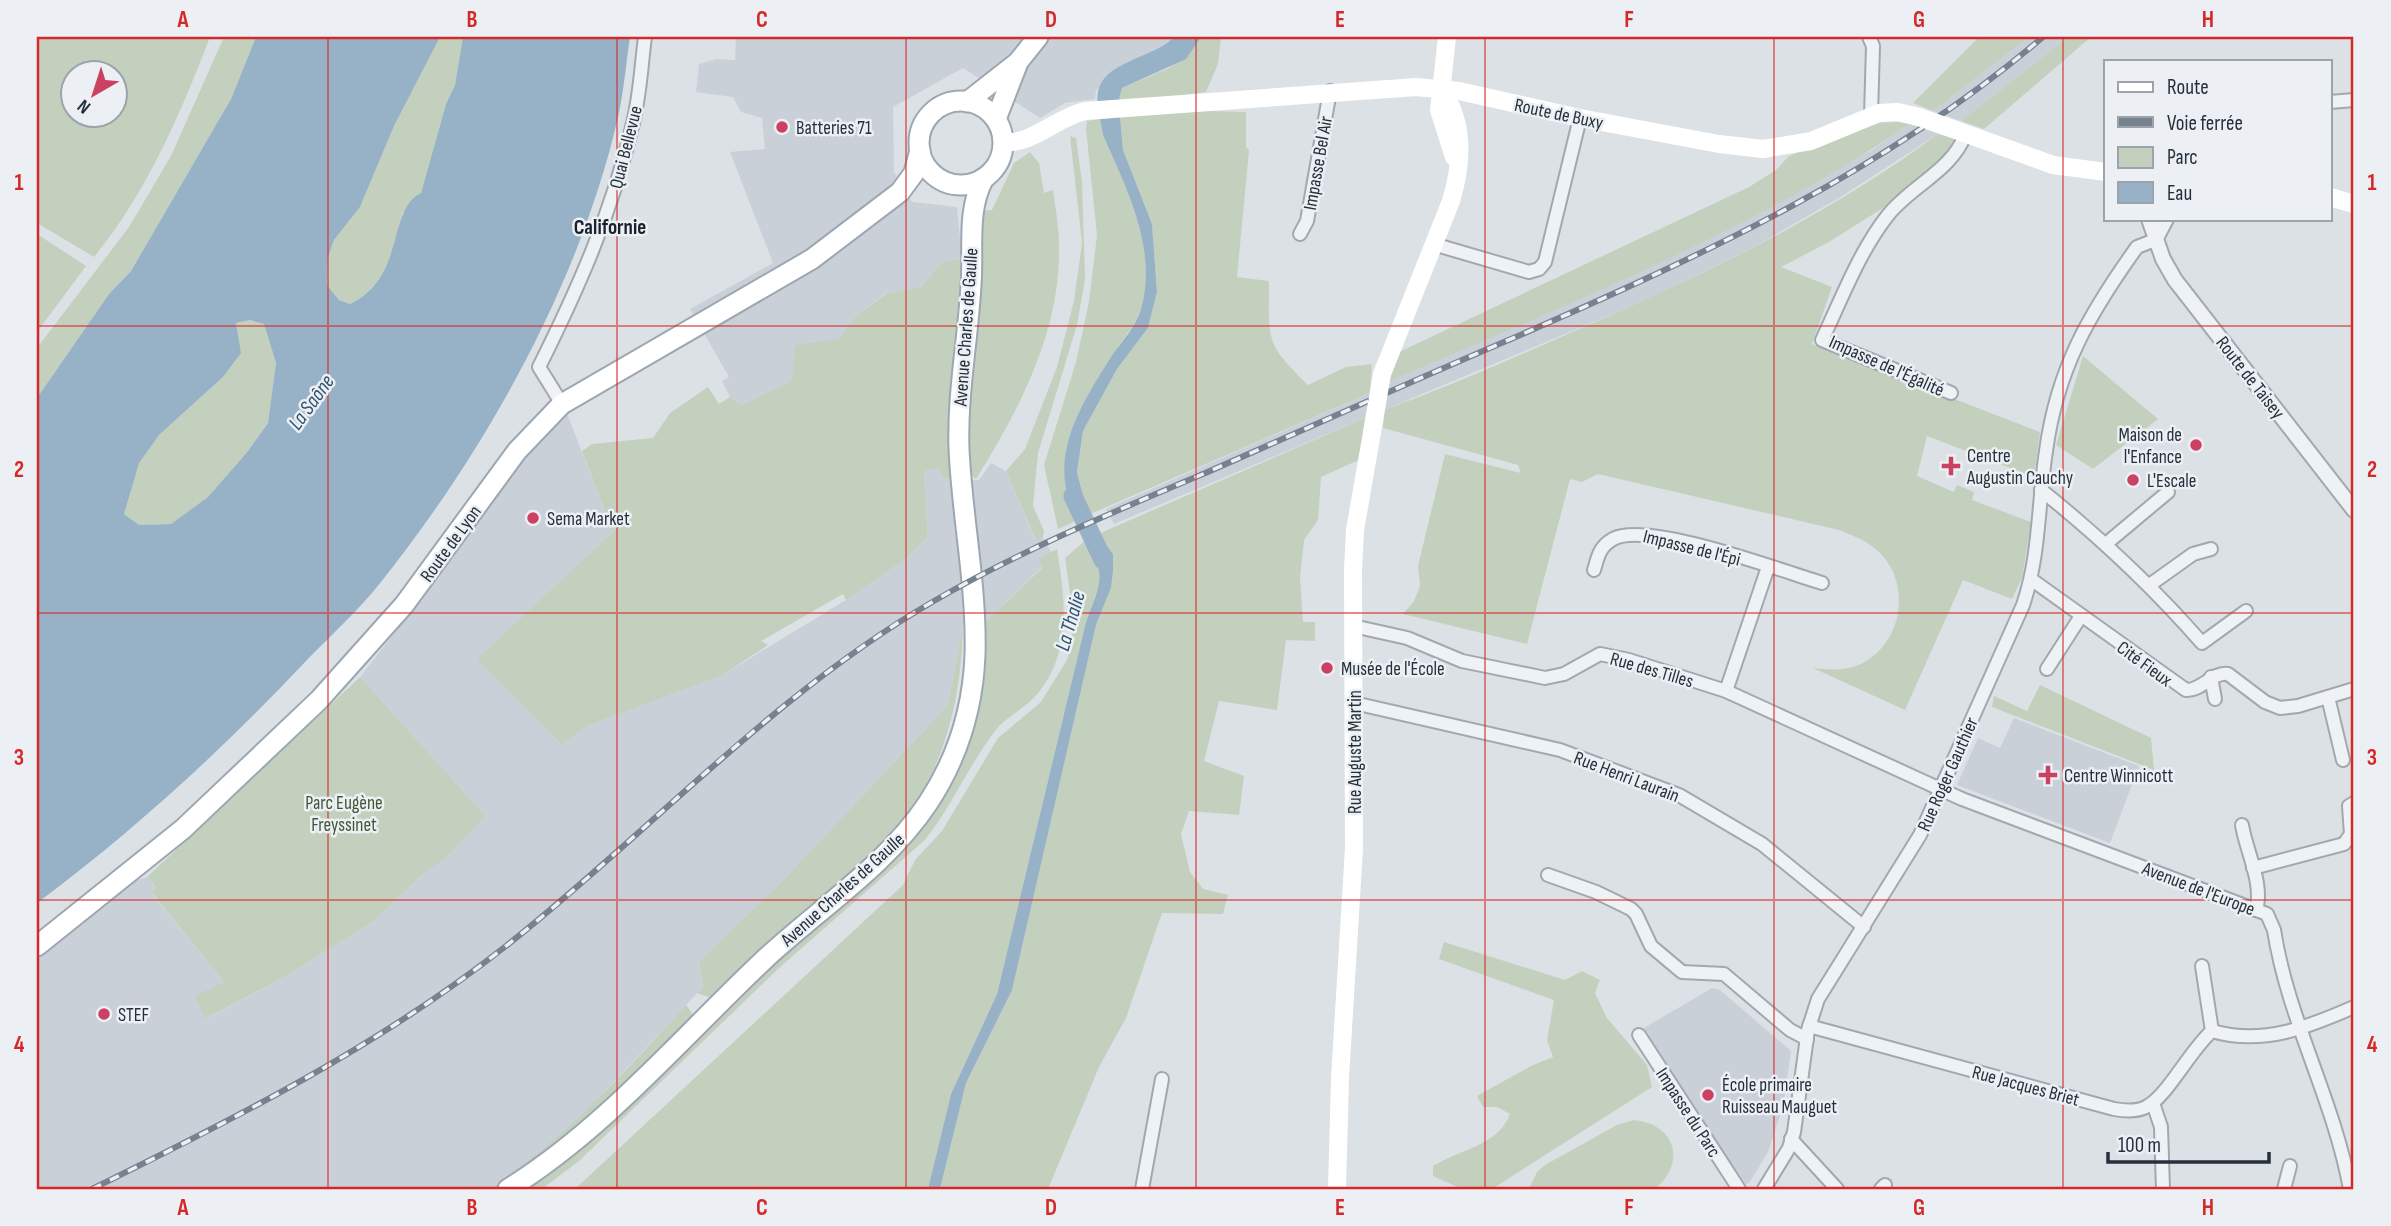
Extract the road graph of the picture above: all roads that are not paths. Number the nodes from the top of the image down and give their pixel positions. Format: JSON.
{"nodes":[{"id":1,"x":645,"y":37,"type":"edge"},
{"id":2,"x":1038,"y":37,"type":"edge"},
{"id":3,"x":1447,"y":37,"type":"edge"},
{"id":4,"x":1869,"y":37,"type":"edge"},
{"id":5,"x":1018,"y":62,"type":"junction"},
{"id":6,"x":1442,"y":89,"type":"junction"},
{"id":7,"x":1330,"y":92,"type":"junction"},
{"id":8,"x":2354,"y":100,"type":"edge"},
{"id":9,"x":967,"y":102,"type":"junction"},
{"id":10,"x":2332,"y":102,"type":"edge"},
{"id":11,"x":1871,"y":116,"type":"junction"},
{"id":12,"x":1580,"y":118,"type":"junction"},
{"id":13,"x":996,"y":119,"type":"junction"},
{"id":14,"x":1966,"y":133,"type":"junction"},
{"id":15,"x":1003,"y":142,"type":"junction"},
{"id":16,"x":920,"y":150,"type":"junction"},
{"id":17,"x":2104,"y":172,"type":"edge"},
{"id":18,"x":984,"y":178,"type":"junction"},
{"id":19,"x":944,"y":181,"type":"junction"},
{"id":20,"x":900,"y":192,"type":"junction"},
{"id":21,"x":2332,"y":200,"type":"edge"},
{"id":22,"x":2354,"y":204,"type":"edge"},
{"id":23,"x":2149,"y":220,"type":"edge"},
{"id":24,"x":2165,"y":220,"type":"edge"},
{"id":25,"x":1300,"y":234,"type":"dead end"},
{"id":26,"x":971,"y":235,"type":"junction"},
{"id":27,"x":2155,"y":240,"type":"junction"},
{"id":28,"x":1433,"y":244,"type":"junction"},
{"id":29,"x":1951,"y":393,"type":"dead end"},
{"id":30,"x":562,"y":404,"type":"junction"},
{"id":31,"x":2041,"y":490,"type":"junction"},
{"id":32,"x":2168,"y":492,"type":"dead end"},
{"id":33,"x":2354,"y":510,"type":"edge"},
{"id":34,"x":2107,"y":544,"type":"junction"},
{"id":35,"x":2211,"y":549,"type":"dead end"},
{"id":36,"x":1768,"y":567,"type":"junction"},
{"id":37,"x":1594,"y":570,"type":"dead end"},
{"id":38,"x":2032,"y":580,"type":"junction"},
{"id":39,"x":1822,"y":583,"type":"dead end"},
{"id":40,"x":2151,"y":584,"type":"junction"},
{"id":41,"x":2246,"y":611,"type":"dead end"},
{"id":42,"x":2081,"y":616,"type":"junction"},
{"id":43,"x":1353,"y":626,"type":"junction"},
{"id":44,"x":2047,"y":669,"type":"dead end"},
{"id":45,"x":2211,"y":677,"type":"junction"},
{"id":46,"x":2354,"y":689,"type":"edge"},
{"id":47,"x":1726,"y":691,"type":"junction"},
{"id":48,"x":2328,"y":697,"type":"junction"},
{"id":49,"x":2216,"y":699,"type":"dead end"},
{"id":50,"x":1354,"y":703,"type":"junction"},
{"id":51,"x":2343,"y":760,"type":"dead end"},
{"id":52,"x":1941,"y":790,"type":"junction"},
{"id":53,"x":2354,"y":803,"type":"edge"},
{"id":54,"x":2242,"y":825,"type":"dead end"},
{"id":55,"x":2253,"y":868,"type":"junction"},
{"id":56,"x":1548,"y":875,"type":"dead end"},
{"id":57,"x":2256,"y":910,"type":"junction"},
{"id":58,"x":1864,"y":927,"type":"junction"},
{"id":59,"x":37,"y":946,"type":"edge"},
{"id":60,"x":2202,"y":966,"type":"dead end"},
{"id":61,"x":2354,"y":1007,"type":"edge"},
{"id":62,"x":2299,"y":1030,"type":"junction"},
{"id":63,"x":2212,"y":1031,"type":"junction"},
{"id":64,"x":1808,"y":1033,"type":"junction"},
{"id":65,"x":1639,"y":1035,"type":"dead end"},
{"id":66,"x":1162,"y":1079,"type":"dead end"},
{"id":67,"x":2153,"y":1103,"type":"junction"},
{"id":68,"x":1791,"y":1139,"type":"junction"},
{"id":69,"x":2290,"y":1166,"type":"dead end"},
{"id":70,"x":509,"y":1189,"type":"edge"},
{"id":71,"x":1142,"y":1189,"type":"edge"},
{"id":72,"x":1337,"y":1189,"type":"edge"},
{"id":73,"x":1739,"y":1189,"type":"edge"},
{"id":74,"x":1764,"y":1189,"type":"edge"},
{"id":75,"x":1837,"y":1189,"type":"edge"},
{"id":76,"x":2163,"y":1189,"type":"edge"},
{"id":77,"x":2284,"y":1189,"type":"edge"},
{"id":78,"x":2350,"y":1189,"type":"edge"}],
"edges":[{"from":1,"to":30,"type":"street","name":"Quai Bellevue"},
{"from":2,"to":5,"type":"main road"},
{"from":3,"to":6,"type":"main road"},
{"from":4,"to":11,"type":"street"},
{"from":5,"to":9,"type":"main road"},
{"from":5,"to":13,"type":"main road"},
{"from":6,"to":7,"type":"main road","name":"Route de Buxy"},
{"from":6,"to":12,"type":"main road","name":"Route de Buxy"},
{"from":6,"to":28,"type":"main road","name":"Rue Auguste Martin"},
{"from":7,"to":15,"type":"main road","name":"Route de Buxy"},
{"from":7,"to":25,"type":"street","name":"Impasse Bel Air"},
{"from":8,"to":10,"type":"street"},
{"from":9,"to":13,"type":"main road"},
{"from":9,"to":16,"type":"main road"},
{"from":11,"to":12,"type":"main road","name":"Route de Buxy"},
{"from":11,"to":14,"type":"main road","name":"Route de Buxy","bridge":true},
{"from":12,"to":28,"type":"street"},
{"from":13,"to":15,"type":"main road"},
{"from":14,"to":17,"type":"main road","name":"Route de Buxy"},
{"from":14,"to":29,"type":"street","name":"Impasse de l'Égalité"},
{"from":15,"to":18,"type":"main road"},
{"from":16,"to":19,"type":"main road"},
{"from":16,"to":20,"type":"main road","name":"Route de Lyon"},
{"from":18,"to":19,"type":"main road"},
{"from":18,"to":26,"type":"main road"},
{"from":19,"to":20,"type":"main road","name":"Route de Lyon"},
{"from":19,"to":26,"type":"main road"},
{"from":20,"to":30,"type":"main road","name":"Route de Lyon"},
{"from":21,"to":22,"type":"main road"},
{"from":23,"to":27,"type":"street","name":"Route de Taisey"},
{"from":24,"to":27,"type":"street"},
{"from":26,"to":70,"type":"main road","name":"Avenue Charles de Gaulle"},
{"from":27,"to":31,"type":"street","name":"Rue Roger Gauthier"},
{"from":27,"to":33,"type":"street","name":"Route de Taisey"},
{"from":28,"to":43,"type":"main road","name":"Rue Auguste Martin","bridge":true},
{"from":30,"to":59,"type":"main road","name":"Route de Lyon"},
{"from":31,"to":34,"type":"street"},
{"from":31,"to":38,"type":"street","name":"Rue Roger Gauthier"},
{"from":32,"to":34,"type":"street"},
{"from":34,"to":40,"type":"street"},
{"from":35,"to":40,"type":"street"},
{"from":36,"to":37,"type":"street","name":"Impasse de l'Épi"},
{"from":36,"to":39,"type":"street","name":"Impasse de l'Épi"},
{"from":36,"to":47,"type":"street","name":"Impasse de l'Épi"},
{"from":38,"to":42,"type":"street","name":"Cité Fieux"},
{"from":38,"to":52,"type":"street","name":"Rue Roger Gauthier"},
{"from":40,"to":41,"type":"street"},
{"from":42,"to":44,"type":"street"},
{"from":42,"to":45,"type":"street","name":"Cité Fieux"},
{"from":43,"to":47,"type":"street","name":"Rue des Tilles"},
{"from":43,"to":50,"type":"main road","name":"Rue Auguste Martin"},
{"from":45,"to":48,"type":"street"},
{"from":45,"to":49,"type":"street"},
{"from":46,"to":48,"type":"street"},
{"from":47,"to":52,"type":"street","name":"Rue des Tilles"},
{"from":48,"to":51,"type":"street"},
{"from":50,"to":58,"type":"street","name":"Rue Henri Laurain"},
{"from":50,"to":72,"type":"main road","name":"Rue Auguste Martin"},
{"from":52,"to":57,"type":"street","name":"Avenue de l'Europe"},
{"from":52,"to":58,"type":"street","name":"Rue Roger Gauthier"},
{"from":53,"to":55,"type":"street"},
{"from":54,"to":55,"type":"street"},
{"from":55,"to":57,"type":"street"},
{"from":56,"to":64,"type":"street"},
{"from":57,"to":62,"type":"street","name":"Avenue de l'Europe"},
{"from":58,"to":64,"type":"street","name":"Rue Roger Gauthier"},
{"from":60,"to":63,"type":"street"},
{"from":61,"to":62,"type":"street"},
{"from":62,"to":63,"type":"street"},
{"from":62,"to":78,"type":"street","name":"Avenue de l'Europe"},
{"from":63,"to":67,"type":"street"},
{"from":64,"to":67,"type":"street","name":"Rue Jacques Briet"},
{"from":64,"to":68,"type":"street","name":"Rue Roger Gauthier"},
{"from":65,"to":73,"type":"street","name":"Impasse du Parc"},
{"from":66,"to":71,"type":"street"},
{"from":67,"to":76,"type":"street"},
{"from":68,"to":74,"type":"street","name":"Rue Roger Gauthier"},
{"from":68,"to":75,"type":"street"},
{"from":69,"to":77,"type":"street"}]}
